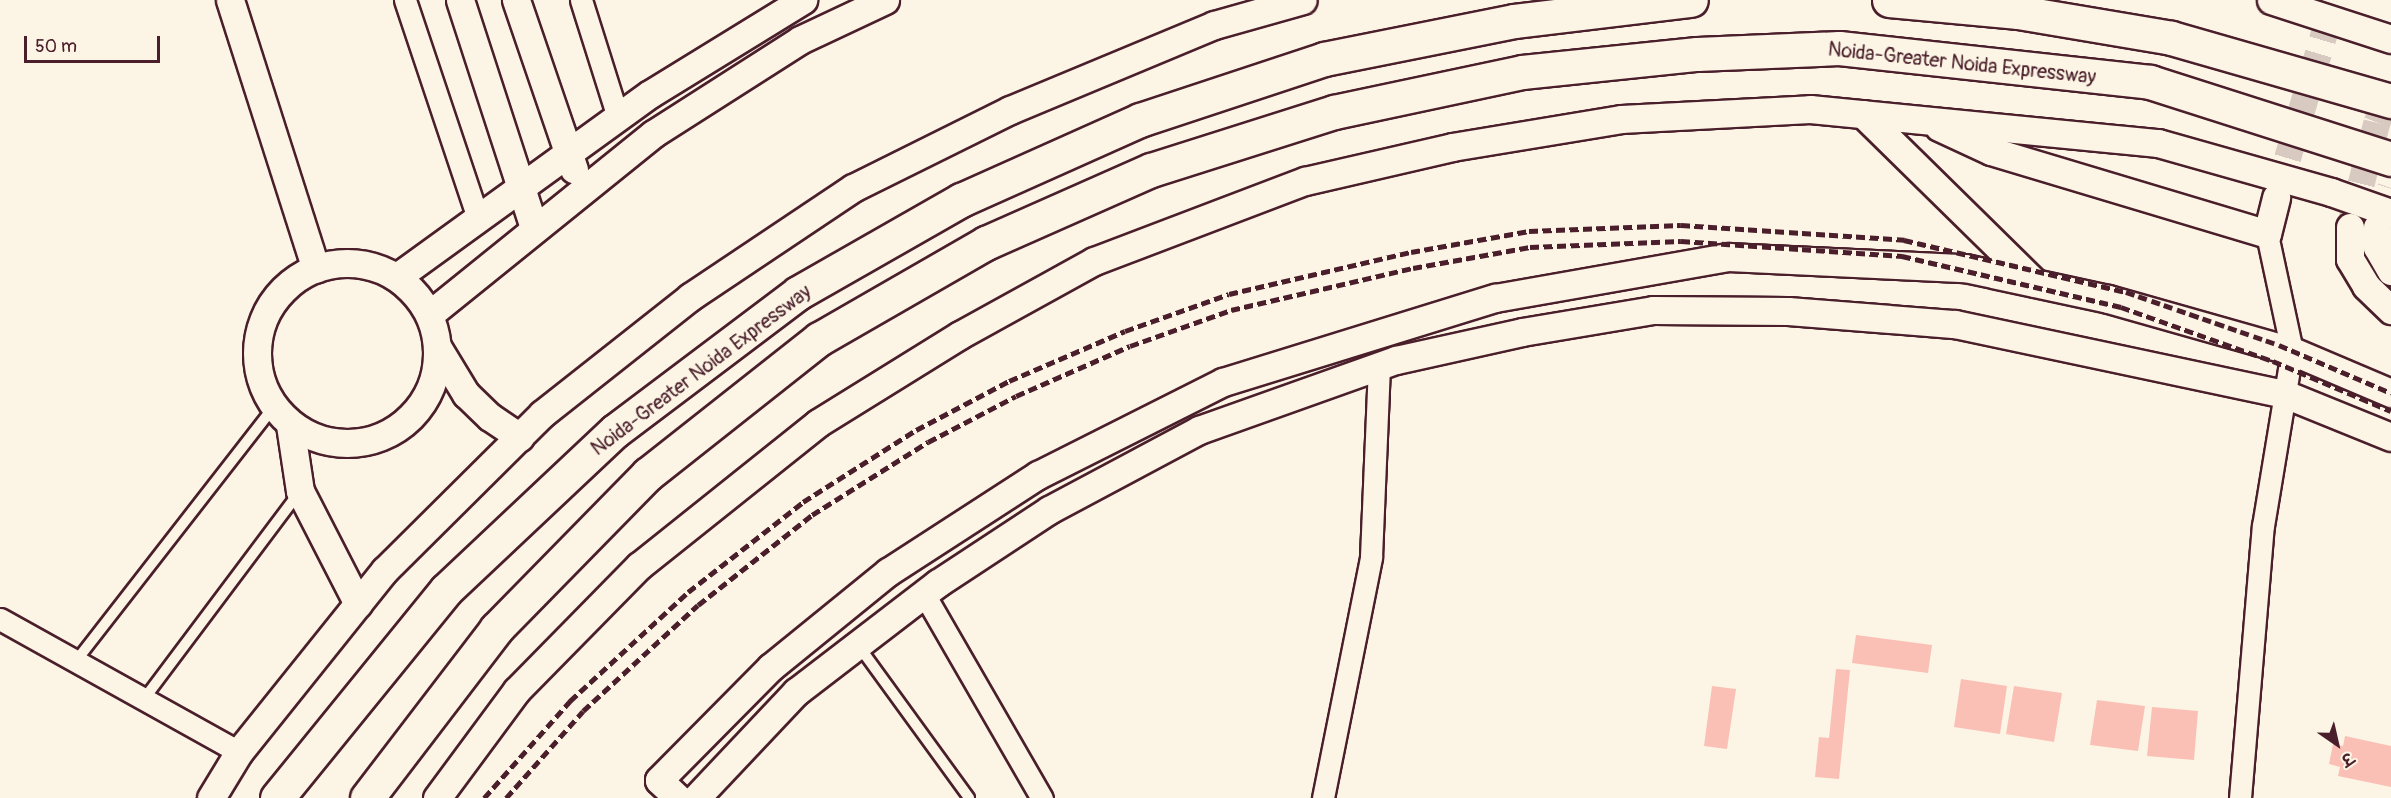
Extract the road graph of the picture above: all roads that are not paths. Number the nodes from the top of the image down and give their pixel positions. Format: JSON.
{"nodes":[{"id":1,"x":230,"y":0,"type":"edge"},
{"id":2,"x":405,"y":0,"type":"edge"},
{"id":3,"x":460,"y":0,"type":"edge"},
{"id":4,"x":516,"y":0,"type":"edge"},
{"id":5,"x":581,"y":0,"type":"edge"},
{"id":6,"x":803,"y":0,"type":"edge"},
{"id":7,"x":885,"y":0,"type":"edge"},
{"id":8,"x":1303,"y":0,"type":"edge"},
{"id":9,"x":1691,"y":0,"type":"edge"},
{"id":10,"x":1889,"y":0,"type":"edge"},
{"id":11,"x":2271,"y":0,"type":"edge"},
{"id":12,"x":2391,"y":39,"type":"edge"},
{"id":13,"x":2391,"y":101,"type":"edge"},
{"id":14,"x":1863,"y":114,"type":"junction"},
{"id":15,"x":618,"y":117,"type":"junction"},
{"id":16,"x":1922,"y":119,"type":"junction"},
{"id":17,"x":568,"y":153,"type":"junction"},
{"id":18,"x":2391,"y":159,"type":"edge"},
{"id":19,"x":520,"y":188,"type":"junction"},
{"id":20,"x":582,"y":190,"type":"junction"},
{"id":21,"x":2276,"y":197,"type":"tunnel mouth"},
{"id":22,"x":478,"y":218,"type":"junction"},
{"id":23,"x":2384,"y":220,"type":"edge"},
{"id":24,"x":534,"y":228,"type":"junction"},
{"id":25,"x":2350,"y":228,"type":"tunnel mouth"},
{"id":26,"x":2267,"y":234,"type":"junction"},
{"id":27,"x":316,"y":269,"type":"junction"},
{"id":28,"x":2391,"y":271,"type":"edge"},
{"id":29,"x":397,"y":277,"type":"junction"},
{"id":30,"x":2035,"y":283,"type":"junction"},
{"id":31,"x":2391,"y":310,"type":"edge"},
{"id":32,"x":430,"y":314,"type":"junction"},
{"id":33,"x":438,"y":348,"type":"junction"},
{"id":34,"x":2292,"y":351,"type":"junction"},
{"id":35,"x":1379,"y":367,"type":"junction"},
{"id":36,"x":2285,"y":393,"type":"junction"},
{"id":37,"x":2391,"y":393,"type":"edge"},
{"id":38,"x":282,"y":416,"type":"junction"},
{"id":39,"x":520,"y":437,"type":"junction"},
{"id":40,"x":2391,"y":437,"type":"edge"},
{"id":41,"x":300,"y":491,"type":"junction"},
{"id":42,"x":924,"y":594,"type":"junction"},
{"id":43,"x":358,"y":604,"type":"junction"},
{"id":44,"x":0,"y":619,"type":"edge"},
{"id":45,"x":858,"y":645,"type":"junction"},
{"id":46,"x":76,"y":662,"type":"junction"},
{"id":47,"x":144,"y":699,"type":"junction"},
{"id":48,"x":239,"y":752,"type":"junction"},
{"id":49,"x":211,"y":798,"type":"edge"},
{"id":50,"x":277,"y":798,"type":"edge"},
{"id":51,"x":367,"y":798,"type":"edge"},
{"id":52,"x":437,"y":798,"type":"edge"},
{"id":53,"x":678,"y":798,"type":"edge"},
{"id":54,"x":696,"y":798,"type":"edge"},
{"id":55,"x":969,"y":798,"type":"edge"},
{"id":56,"x":1042,"y":798,"type":"edge"},
{"id":57,"x":1323,"y":798,"type":"edge"},
{"id":58,"x":2240,"y":798,"type":"edge"}],
"edges":[{"from":1,"to":27,"type":"street"},
{"from":2,"to":22,"type":"street"},
{"from":3,"to":19,"type":"street"},
{"from":4,"to":17,"type":"street"},
{"from":5,"to":15,"type":"street"},
{"from":6,"to":15,"type":"street"},
{"from":7,"to":20,"type":"street"},
{"from":8,"to":39,"type":"street"},
{"from":9,"to":50,"type":"highway","name":"Noida-Greater Noida Expressway"},
{"from":10,"to":13,"type":"highway"},
{"from":11,"to":12,"type":"street"},
{"from":14,"to":16,"type":"street"},
{"from":14,"to":30,"type":"street"},
{"from":14,"to":52,"type":"street"},
{"from":15,"to":17,"type":"street"},
{"from":16,"to":23,"type":"street"},
{"from":16,"to":26,"type":"street"},
{"from":17,"to":19,"type":"street"},
{"from":17,"to":20,"type":"street"},
{"from":18,"to":51,"type":"highway","name":"Noida-Greater Noida Expressway"},
{"from":19,"to":22,"type":"street"},
{"from":19,"to":24,"type":"street"},
{"from":20,"to":24,"type":"street"},
{"from":21,"to":26,"type":"street"},
{"from":22,"to":29,"type":"street"},
{"from":23,"to":28,"type":"street"},
{"from":24,"to":32,"type":"street"},
{"from":25,"to":31,"type":"street"},
{"from":26,"to":34,"type":"street"},
{"from":27,"to":29,"type":"street"},
{"from":27,"to":38,"type":"street"},
{"from":29,"to":32,"type":"street"},
{"from":30,"to":34,"type":"street"},
{"from":30,"to":53,"type":"street"},
{"from":32,"to":33,"type":"street"},
{"from":33,"to":38,"type":"street"},
{"from":33,"to":39,"type":"street"},
{"from":34,"to":36,"type":"street"},
{"from":34,"to":37,"type":"street"},
{"from":35,"to":36,"type":"street"},
{"from":35,"to":42,"type":"street"},
{"from":35,"to":57,"type":"street"},
{"from":36,"to":40,"type":"street"},
{"from":36,"to":58,"type":"street"},
{"from":38,"to":41,"type":"street"},
{"from":38,"to":46,"type":"lane"},
{"from":39,"to":43,"type":"street"},
{"from":41,"to":43,"type":"street"},
{"from":41,"to":47,"type":"lane"},
{"from":42,"to":45,"type":"street"},
{"from":42,"to":56,"type":"street"},
{"from":43,"to":48,"type":"street"},
{"from":44,"to":46,"type":"street"},
{"from":45,"to":54,"type":"street"},
{"from":45,"to":55,"type":"lane"},
{"from":46,"to":47,"type":"street"},
{"from":47,"to":48,"type":"street"},
{"from":48,"to":49,"type":"street"}]}
